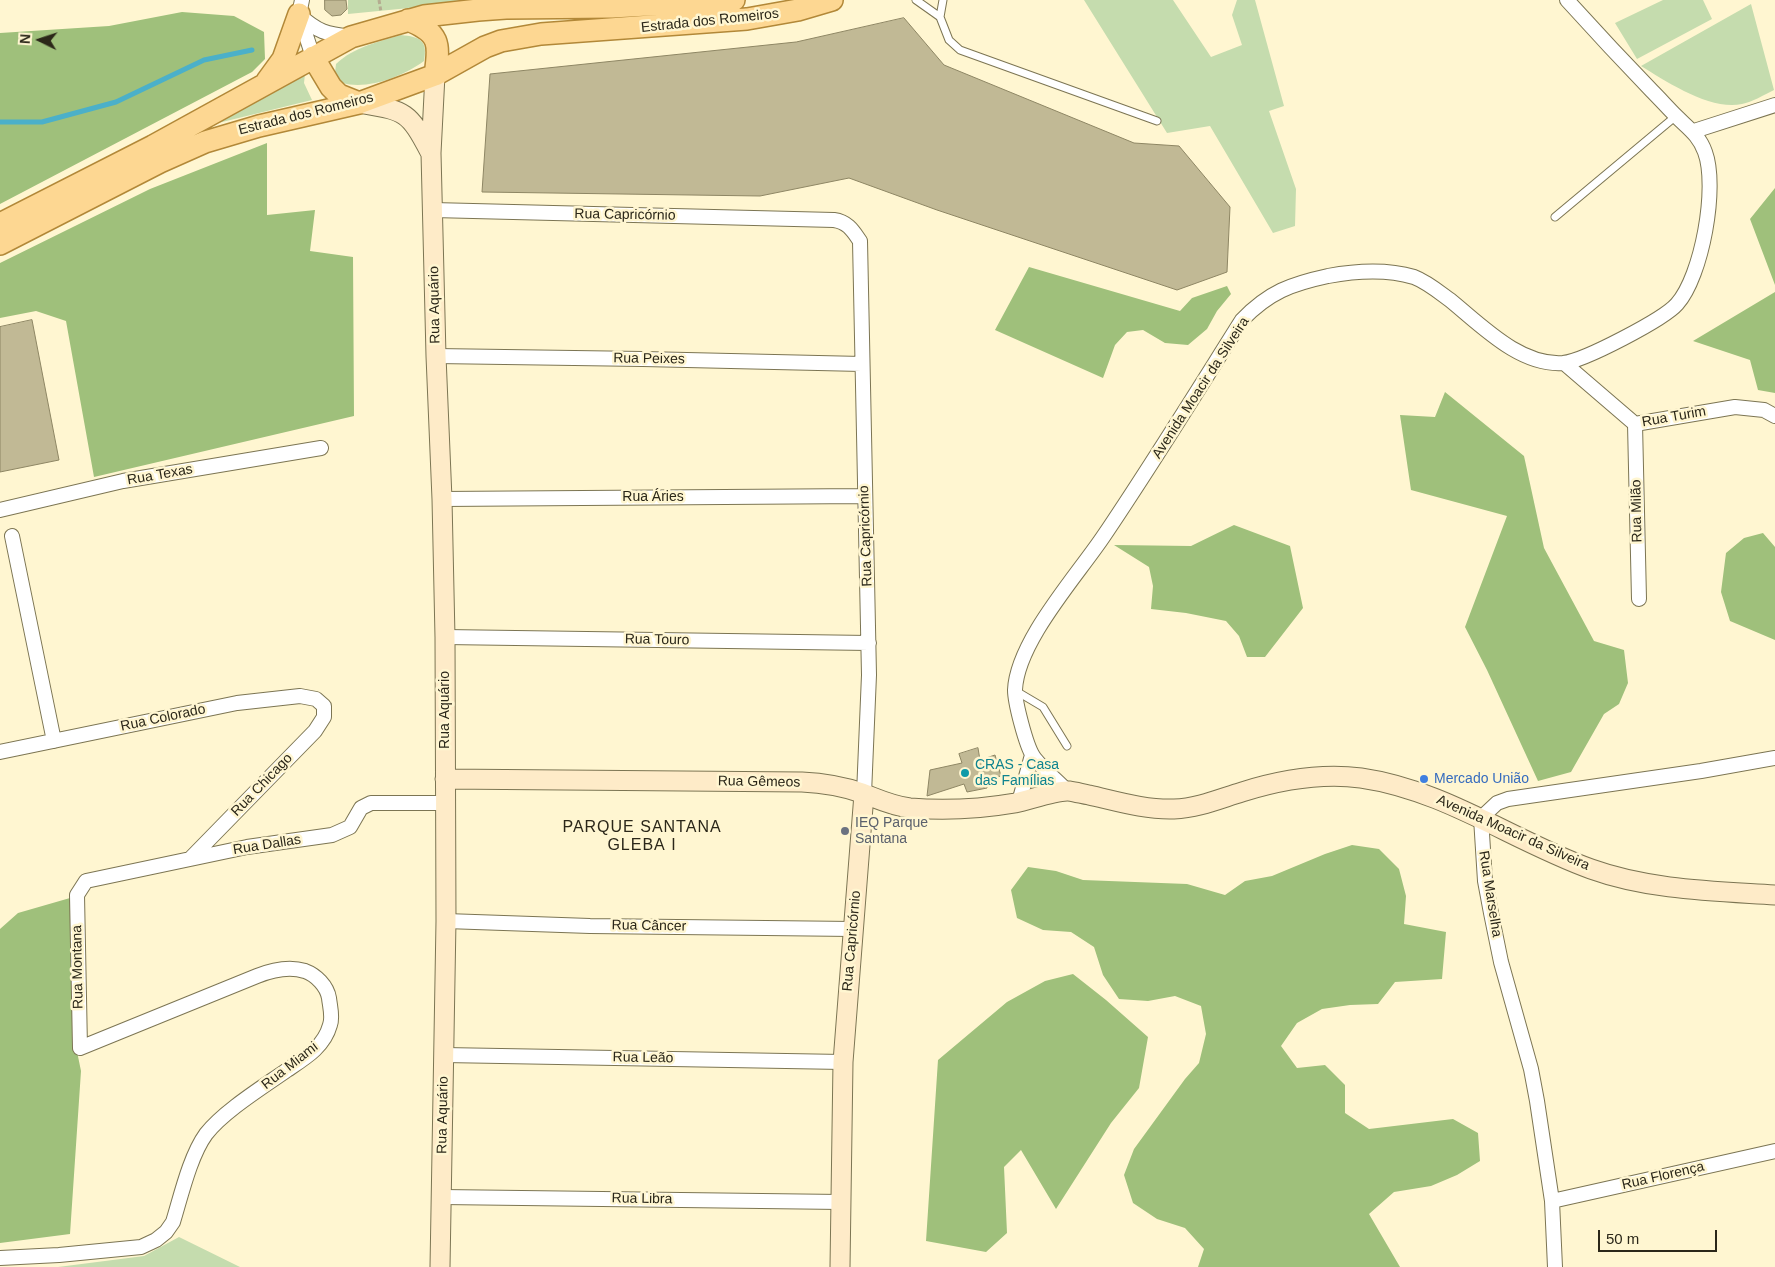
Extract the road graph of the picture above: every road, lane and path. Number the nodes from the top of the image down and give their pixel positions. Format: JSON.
{"nodes":[{"id":1,"x":734,"y":0,"type":"edge"},
{"id":2,"x":832,"y":0,"type":"edge"},
{"id":3,"x":916,"y":0,"type":"edge"},
{"id":4,"x":943,"y":0,"type":"edge"},
{"id":5,"x":1567,"y":0,"type":"edge"},
{"id":6,"x":301,"y":7,"type":"edge"},
{"id":7,"x":940,"y":17,"type":"junction"},
{"id":8,"x":408,"y":20,"type":"junction"},
{"id":9,"x":351,"y":37,"type":"junction"},
{"id":10,"x":313,"y":58,"type":"junction"},
{"id":11,"x":435,"y":75,"type":"junction"},
{"id":12,"x":263,"y":86,"type":"junction"},
{"id":13,"x":359,"y":103,"type":"junction"},
{"id":14,"x":1775,"y":105,"type":"edge"},
{"id":15,"x":1676,"y":116,"type":"junction"},
{"id":16,"x":1157,"y":121,"type":"dead end"},
{"id":17,"x":1694,"y":131,"type":"junction"},
{"id":18,"x":431,"y":154,"type":"junction"},
{"id":19,"x":433,"y":210,"type":"junction"},
{"id":20,"x":1555,"y":218,"type":"dead end"},
{"id":21,"x":0,"y":224,"type":"edge"},
{"id":22,"x":0,"y":244,"type":"edge"},
{"id":23,"x":436,"y":356,"type":"junction"},
{"id":24,"x":1564,"y":363,"type":"junction"},
{"id":25,"x":862,"y":364,"type":"junction"},
{"id":26,"x":1775,"y":416,"type":"edge"},
{"id":27,"x":1634,"y":424,"type":"junction"},
{"id":28,"x":321,"y":448,"type":"dead end"},
{"id":29,"x":865,"y":496,"type":"junction"},
{"id":30,"x":442,"y":498,"type":"junction"},
{"id":31,"x":0,"y":510,"type":"edge"},
{"id":32,"x":12,"y":536,"type":"dead end"},
{"id":33,"x":1639,"y":599,"type":"dead end"},
{"id":34,"x":444,"y":637,"type":"junction"},
{"id":35,"x":869,"y":643,"type":"junction"},
{"id":36,"x":1015,"y":690,"type":"junction"},
{"id":37,"x":324,"y":706,"type":"joint"},
{"id":38,"x":54,"y":741,"type":"junction"},
{"id":39,"x":1067,"y":746,"type":"dead end"},
{"id":40,"x":0,"y":752,"type":"edge"},
{"id":41,"x":1032,"y":755,"type":"junction"},
{"id":42,"x":1775,"y":758,"type":"edge"},
{"id":43,"x":445,"y":779,"type":"junction"},
{"id":44,"x":1067,"y":791,"type":"junction"},
{"id":45,"x":864,"y":794,"type":"junction"},
{"id":46,"x":1019,"y":802,"type":"junction"},
{"id":47,"x":445,"y":803,"type":"junction"},
{"id":48,"x":1481,"y":818,"type":"junction"},
{"id":49,"x":190,"y":859,"type":"junction"},
{"id":50,"x":81,"y":887,"type":"joint"},
{"id":51,"x":1775,"y":895,"type":"edge"},
{"id":52,"x":446,"y":920,"type":"junction"},
{"id":53,"x":853,"y":929,"type":"junction"},
{"id":54,"x":80,"y":1048,"type":"joint"},
{"id":55,"x":444,"y":1055,"type":"junction"},
{"id":56,"x":843,"y":1062,"type":"junction"},
{"id":57,"x":1775,"y":1151,"type":"edge"},
{"id":58,"x":442,"y":1197,"type":"junction"},
{"id":59,"x":1552,"y":1201,"type":"junction"},
{"id":60,"x":841,"y":1202,"type":"junction"},
{"id":61,"x":0,"y":1258,"type":"edge"},
{"id":62,"x":440,"y":1267,"type":"edge"},
{"id":63,"x":840,"y":1267,"type":"edge"},
{"id":64,"x":1555,"y":1267,"type":"edge"}],
"edges":[{"from":1,"to":8,"type":"main road","name":"Estrada dos Romeiros"},
{"from":2,"to":11,"type":"main road","name":"Estrada dos Romeiros"},
{"from":3,"to":7,"type":"lane"},
{"from":4,"to":7,"type":"lane"},
{"from":5,"to":15,"type":"street","name":"Avenida Moacir da Silveira"},
{"from":6,"to":9,"type":"street"},
{"from":6,"to":10,"type":"street"},
{"from":6,"to":12,"type":"main road"},
{"from":7,"to":16,"type":"lane"},
{"from":8,"to":9,"type":"main road","name":"Estrada dos Romeiros"},
{"from":8,"to":11,"type":"main road"},
{"from":9,"to":10,"type":"main road","name":"Estrada dos Romeiros"},
{"from":10,"to":12,"type":"main road","name":"Estrada dos Romeiros"},
{"from":10,"to":13,"type":"main road"},
{"from":11,"to":13,"type":"main road","name":"Estrada dos Romeiros"},
{"from":11,"to":18,"type":"street","name":"Rua Aquário"},
{"from":12,"to":21,"type":"main road","name":"Estrada dos Romeiros"},
{"from":13,"to":18,"type":"street"},
{"from":13,"to":22,"type":"main road","name":"Estrada dos Romeiros"},
{"from":14,"to":17,"type":"street"},
{"from":15,"to":17,"type":"street","name":"Avenida Moacir da Silveira"},
{"from":15,"to":20,"type":"lane"},
{"from":17,"to":24,"type":"street","name":"Avenida Moacir da Silveira"},
{"from":18,"to":19,"type":"street","name":"Rua Aquário"},
{"from":19,"to":23,"type":"street","name":"Rua Aquário"},
{"from":19,"to":25,"type":"street","name":"Rua Capricórnio"},
{"from":23,"to":25,"type":"street","name":"Rua Peixes"},
{"from":23,"to":30,"type":"street","name":"Rua Aquário"},
{"from":24,"to":27,"type":"street","name":"Rua Turim"},
{"from":24,"to":36,"type":"street","name":"Avenida Moacir da Silveira"},
{"from":25,"to":29,"type":"street","name":"Rua Capricórnio"},
{"from":26,"to":27,"type":"street","name":"Rua Turim"},
{"from":27,"to":33,"type":"street","name":"Rua Milão"},
{"from":28,"to":31,"type":"street","name":"Rua Texas"},
{"from":29,"to":30,"type":"street","name":"Rua Áries"},
{"from":29,"to":35,"type":"street","name":"Rua Capricórnio"},
{"from":30,"to":34,"type":"street","name":"Rua Aquário"},
{"from":32,"to":38,"type":"street"},
{"from":34,"to":35,"type":"street","name":"Rua Touro"},
{"from":34,"to":43,"type":"street","name":"Rua Aquário"},
{"from":35,"to":45,"type":"street","name":"Rua Capricórnio"},
{"from":36,"to":39,"type":"lane"},
{"from":36,"to":41,"type":"street","name":"Avenida Moacir da Silveira"},
{"from":37,"to":38,"type":"street","name":"Rua Colorado"},
{"from":37,"to":49,"type":"street","name":"Rua Chicago"},
{"from":38,"to":40,"type":"street","name":"Rua Colorado"},
{"from":41,"to":44,"type":"street","name":"Avenida Moacir da Silveira"},
{"from":41,"to":46,"type":"street"},
{"from":42,"to":48,"type":"street"},
{"from":43,"to":45,"type":"street","name":"Rua Gêmeos"},
{"from":43,"to":47,"type":"street","name":"Rua Aquário"},
{"from":44,"to":46,"type":"street","name":"Rua Gêmeos"},
{"from":44,"to":48,"type":"street","name":"Avenida Moacir da Silveira"},
{"from":45,"to":46,"type":"street","name":"Rua Gêmeos"},
{"from":45,"to":53,"type":"street","name":"Rua Capricórnio"},
{"from":47,"to":49,"type":"street","name":"Rua Dallas"},
{"from":47,"to":52,"type":"street","name":"Rua Aquário"},
{"from":48,"to":51,"type":"street","name":"Avenida Moacir da Silveira"},
{"from":48,"to":59,"type":"street","name":"Rua Marselha"},
{"from":49,"to":50,"type":"street","name":"Rua Dallas"},
{"from":50,"to":54,"type":"street","name":"Rua Montana"},
{"from":52,"to":53,"type":"street","name":"Rua Câncer"},
{"from":52,"to":55,"type":"street","name":"Rua Aquário"},
{"from":53,"to":56,"type":"street","name":"Rua Capricórnio"},
{"from":54,"to":61,"type":"street","name":"Rua Miami"},
{"from":55,"to":56,"type":"street","name":"Rua Leão"},
{"from":55,"to":58,"type":"street","name":"Rua Aquário"},
{"from":56,"to":60,"type":"street","name":"Rua Capricórnio"},
{"from":57,"to":59,"type":"street","name":"Rua Florença"},
{"from":58,"to":60,"type":"street","name":"Rua Libra"},
{"from":58,"to":62,"type":"street","name":"Rua Aquário"},
{"from":59,"to":64,"type":"street","name":"Rua Marselha"},
{"from":60,"to":63,"type":"street","name":"Rua Capricórnio"}]}
